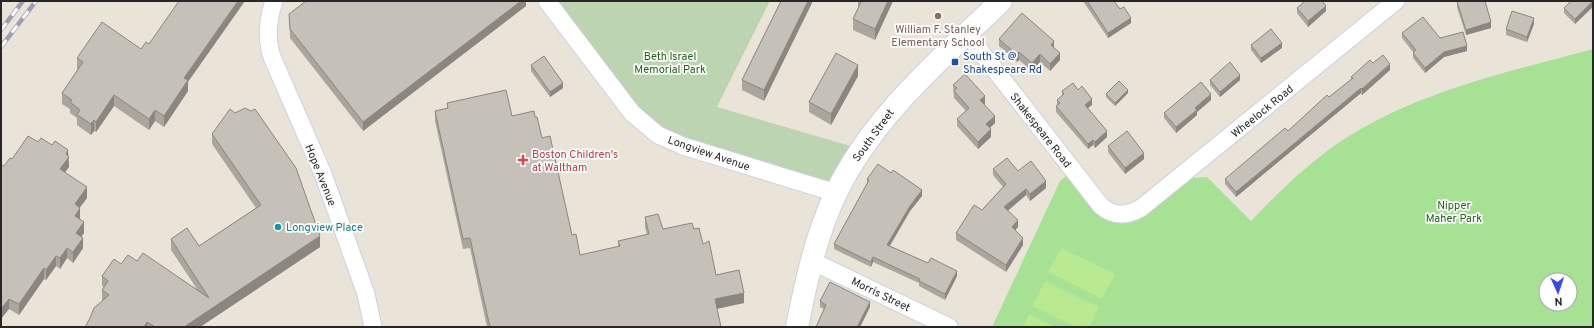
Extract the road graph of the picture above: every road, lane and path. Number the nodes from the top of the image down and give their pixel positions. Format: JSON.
{"nodes":[{"id":1,"x":274,"y":1,"type":"edge"},
{"id":2,"x":547,"y":1,"type":"edge"},
{"id":3,"x":1001,"y":1,"type":"edge"},
{"id":4,"x":1396,"y":1,"type":"edge"},
{"id":5,"x":967,"y":34,"type":"junction"},
{"id":6,"x":836,"y":193,"type":"junction"},
{"id":7,"x":1124,"y":215,"type":"joint"},
{"id":8,"x":812,"y":260,"type":"junction"},
{"id":9,"x":373,"y":327,"type":"edge"},
{"id":10,"x":797,"y":327,"type":"edge"},
{"id":11,"x":949,"y":327,"type":"edge"}],
"edges":[{"from":1,"to":9,"type":"street","name":"Hope Avenue"},
{"from":2,"to":6,"type":"street","name":"Longview Avenue"},
{"from":3,"to":5,"type":"main road","name":"South Street"},
{"from":4,"to":7,"type":"street","name":"Wheelock Road"},
{"from":5,"to":6,"type":"main road","name":"South Street"},
{"from":5,"to":7,"type":"street","name":"Shakespeare Road"},
{"from":6,"to":8,"type":"main road","name":"South Street"},
{"from":8,"to":10,"type":"main road","name":"South Street"},
{"from":8,"to":11,"type":"street","name":"Morris Street"}]}
